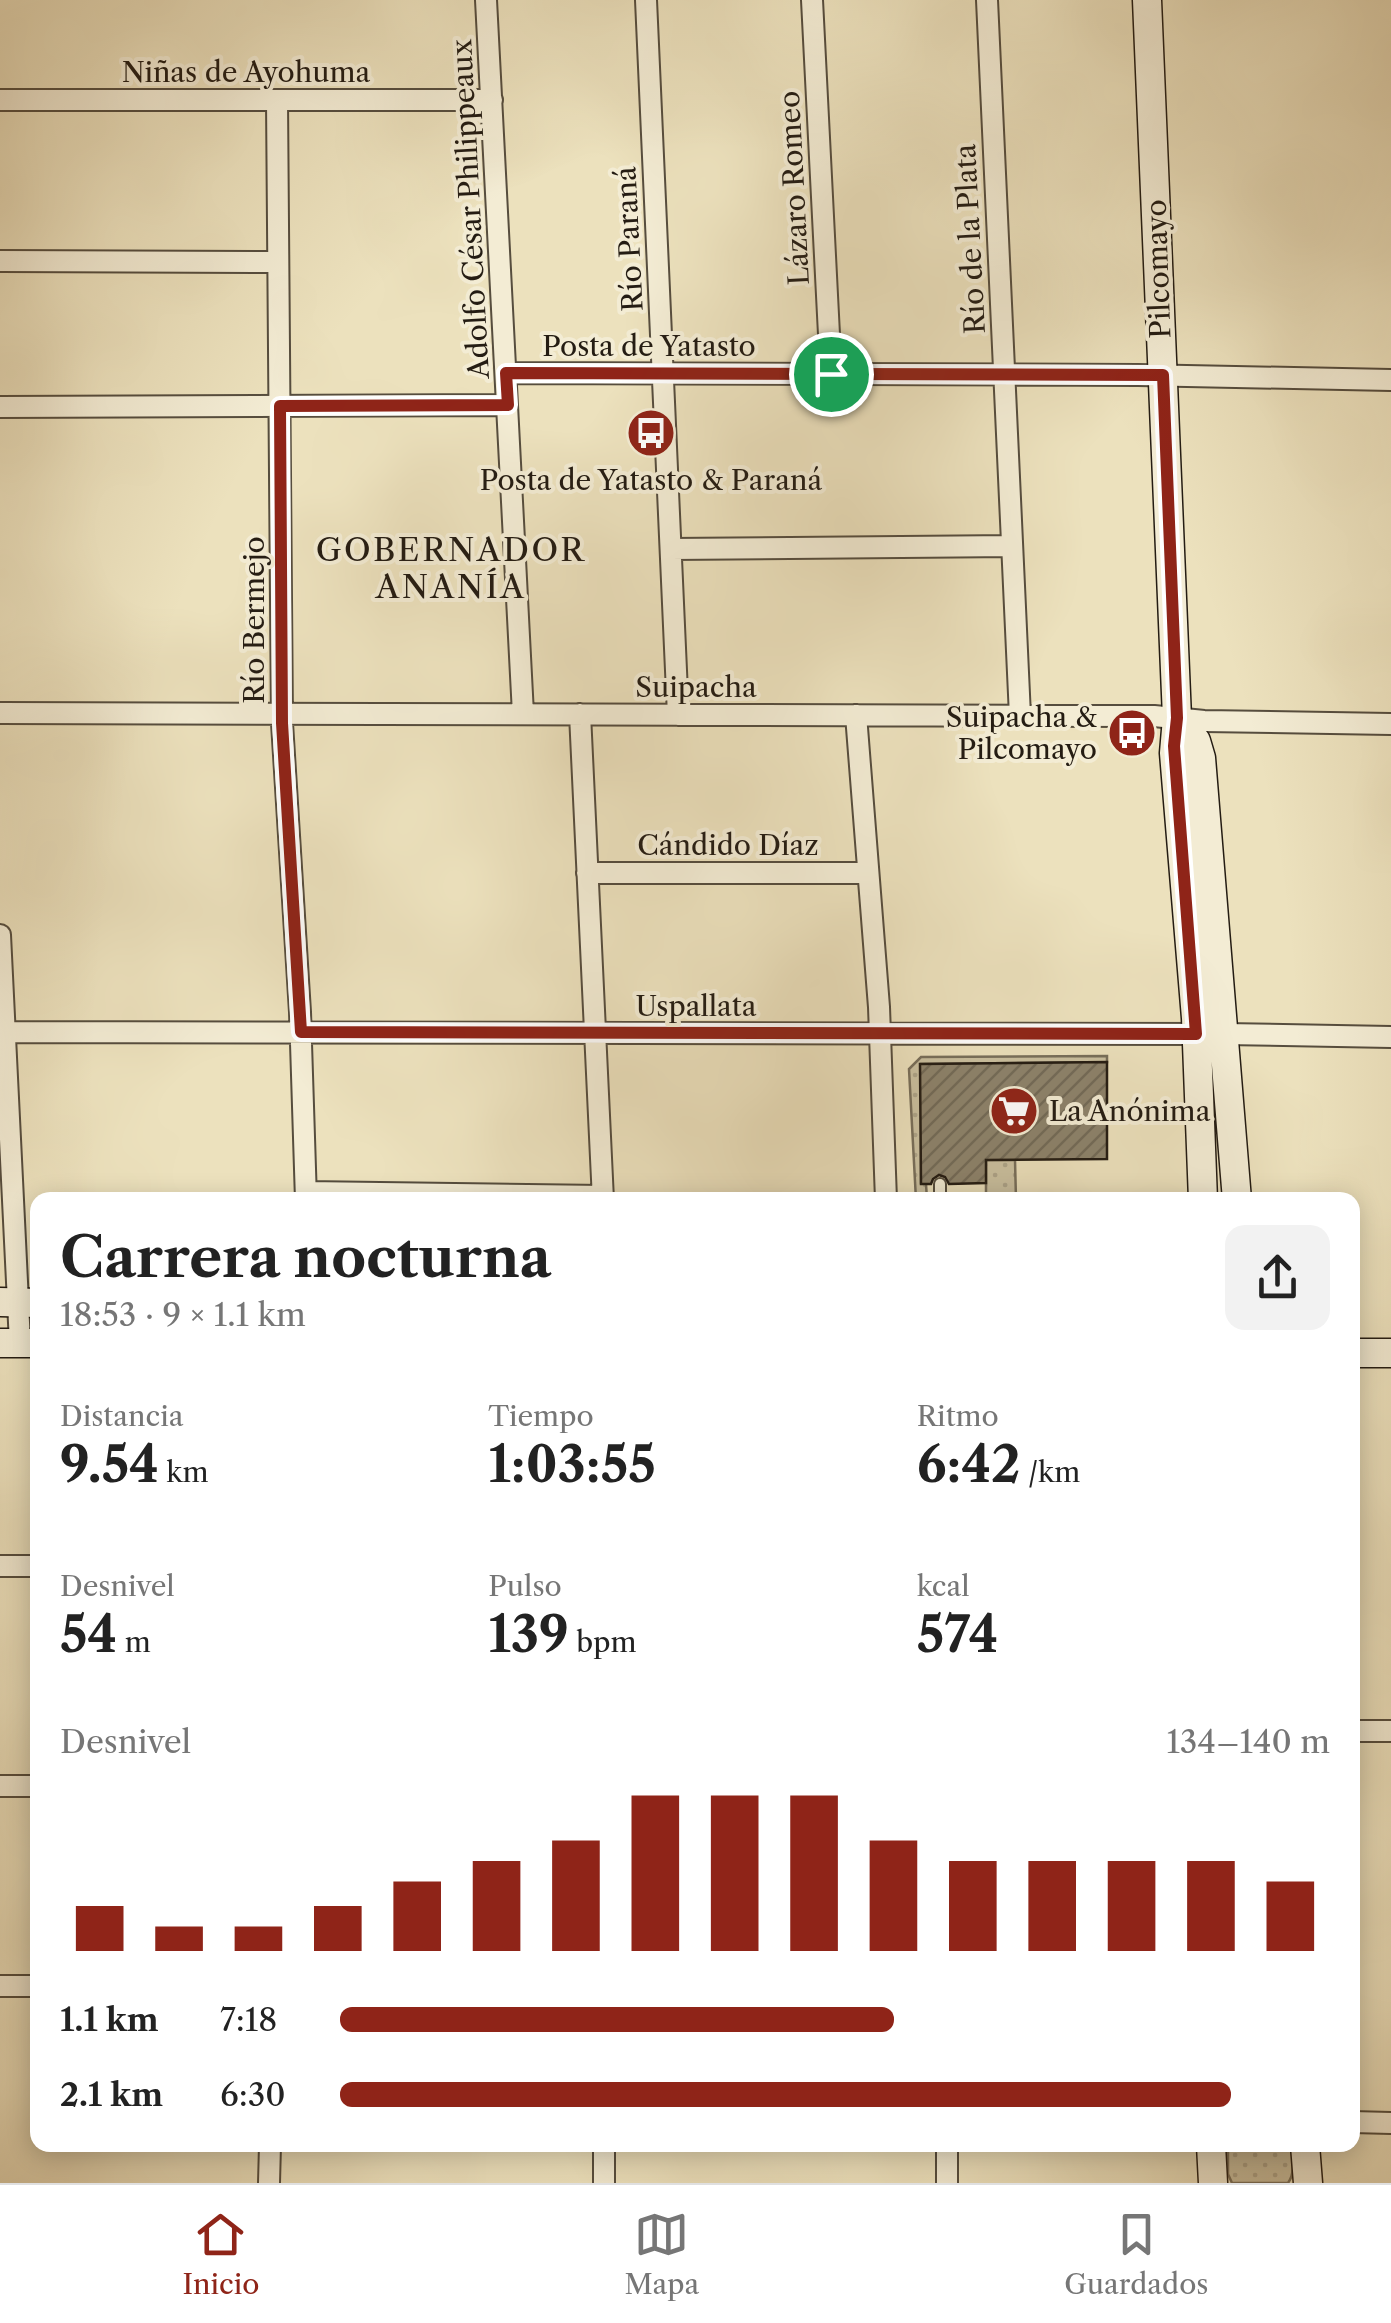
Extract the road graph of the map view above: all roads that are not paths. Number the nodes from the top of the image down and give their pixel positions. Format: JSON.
{"nodes":[{"id":1,"x":486,"y":0,"type":"edge"},
{"id":2,"x":646,"y":0,"type":"edge"},
{"id":3,"x":812,"y":0,"type":"edge"},
{"id":4,"x":987,"y":0,"type":"edge"},
{"id":5,"x":1147,"y":0,"type":"edge"},
{"id":6,"x":0,"y":100,"type":"edge"},
{"id":7,"x":277,"y":100,"type":"junction"},
{"id":8,"x":492,"y":100,"type":"junction"},
{"id":9,"x":0,"y":260,"type":"edge"},
{"id":10,"x":278,"y":262,"type":"junction"},
{"id":11,"x":506,"y":373,"type":"junction"},
{"id":12,"x":663,"y":374,"type":"junction"},
{"id":13,"x":831,"y":374,"type":"junction"},
{"id":14,"x":1004,"y":374,"type":"junction"},
{"id":15,"x":1163,"y":375,"type":"junction"},
{"id":16,"x":1391,"y":380,"type":"edge"},
{"id":17,"x":508,"y":405,"type":"junction"},
{"id":18,"x":280,"y":406,"type":"junction"},
{"id":19,"x":0,"y":407,"type":"edge"},
{"id":20,"x":1012,"y":546,"type":"junction"},
{"id":21,"x":670,"y":549,"type":"junction"},
{"id":22,"x":0,"y":713,"type":"edge"},
{"id":23,"x":282,"y":714,"type":"junction"},
{"id":24,"x":524,"y":714,"type":"junction"},
{"id":25,"x":580,"y":714,"type":"junction"},
{"id":26,"x":678,"y":715,"type":"junction"},
{"id":27,"x":856,"y":715,"type":"junction"},
{"id":28,"x":1020,"y":716,"type":"junction"},
{"id":29,"x":1177,"y":718,"type":"junction"},
{"id":30,"x":1391,"y":724,"type":"edge"},
{"id":31,"x":587,"y":873,"type":"junction"},
{"id":32,"x":868,"y":873,"type":"junction"},
{"id":33,"x":0,"y":934,"type":"edge"},
{"id":34,"x":2,"y":1032,"type":"edge"},
{"id":35,"x":301,"y":1032,"type":"junction"},
{"id":36,"x":596,"y":1033,"type":"junction"},
{"id":37,"x":880,"y":1034,"type":"junction"},
{"id":38,"x":1210,"y":1034,"type":"junction"},
{"id":39,"x":1391,"y":1037,"type":"edge"},
{"id":40,"x":940,"y":1184,"type":"dead end"},
{"id":41,"x":306,"y":1192,"type":"edge"},
{"id":42,"x":603,"y":1192,"type":"edge"},
{"id":43,"x":886,"y":1192,"type":"edge"},
{"id":44,"x":940,"y":1192,"type":"edge"},
{"id":45,"x":1203,"y":1192,"type":"edge"},
{"id":46,"x":1236,"y":1192,"type":"edge"},
{"id":47,"x":19,"y":1302,"type":"edge"},
{"id":48,"x":19,"y":1343,"type":"edge"},
{"id":49,"x":1360,"y":1353,"type":"edge"},
{"id":50,"x":1391,"y":1353,"type":"edge"},
{"id":51,"x":0,"y":1566,"type":"edge"},
{"id":52,"x":30,"y":1566,"type":"edge"},
{"id":53,"x":1360,"y":1730,"type":"edge"},
{"id":54,"x":1391,"y":1731,"type":"edge"},
{"id":55,"x":0,"y":1786,"type":"edge"},
{"id":56,"x":30,"y":1786,"type":"edge"},
{"id":57,"x":0,"y":1986,"type":"edge"},
{"id":58,"x":30,"y":1986,"type":"edge"},
{"id":59,"x":1360,"y":2122,"type":"edge"},
{"id":60,"x":1391,"y":2123,"type":"edge"},
{"id":61,"x":270,"y":2152,"type":"edge"},
{"id":62,"x":604,"y":2152,"type":"edge"},
{"id":63,"x":947,"y":2152,"type":"edge"},
{"id":64,"x":1211,"y":2152,"type":"edge"},
{"id":65,"x":1306,"y":2152,"type":"edge"},
{"id":66,"x":270,"y":2183,"type":"edge"},
{"id":67,"x":604,"y":2183,"type":"edge"},
{"id":68,"x":947,"y":2183,"type":"edge"},
{"id":69,"x":1213,"y":2183,"type":"edge"},
{"id":70,"x":1308,"y":2183,"type":"edge"}],
"edges":[{"from":1,"to":8,"type":"street","name":"Adolfo César Philippeaux"},
{"from":2,"to":12,"type":"street","name":"Río Paraná"},
{"from":3,"to":13,"type":"street","name":"Lázaro Romeo"},
{"from":4,"to":14,"type":"street","name":"Río de la Plata"},
{"from":5,"to":15,"type":"street","name":"Pilcomayo"},
{"from":6,"to":7,"type":"street","name":"Niñas de Ayohuma"},
{"from":7,"to":8,"type":"street","name":"Niñas de Ayohuma"},
{"from":7,"to":10,"type":"street","name":"Río Bermejo"},
{"from":8,"to":11,"type":"street","name":"Adolfo César Philippeaux"},
{"from":9,"to":10,"type":"street"},
{"from":10,"to":18,"type":"street","name":"Río Bermejo"},
{"from":11,"to":12,"type":"street","name":"Posta de Yatasto"},
{"from":11,"to":17,"type":"street","name":"Adolfo César Philippeaux"},
{"from":12,"to":13,"type":"street","name":"Posta de Yatasto"},
{"from":12,"to":21,"type":"street","name":"Río Paraná"},
{"from":13,"to":14,"type":"street","name":"Posta de Yatasto"},
{"from":14,"to":15,"type":"street","name":"Posta de Yatasto"},
{"from":14,"to":20,"type":"street","name":"Río de la Plata"},
{"from":15,"to":16,"type":"street","name":"Posta de Yatasto"},
{"from":15,"to":29,"type":"street","name":"Pilcomayo"},
{"from":17,"to":18,"type":"street"},
{"from":17,"to":24,"type":"street","name":"Adolfo César Philippeaux"},
{"from":18,"to":19,"type":"street"},
{"from":18,"to":23,"type":"street","name":"Río Bermejo"},
{"from":20,"to":21,"type":"street"},
{"from":20,"to":28,"type":"street","name":"Río de la Plata"},
{"from":21,"to":26,"type":"street","name":"Río Paraná"},
{"from":22,"to":23,"type":"street","name":"Suipacha"},
{"from":23,"to":24,"type":"street","name":"Suipacha"},
{"from":23,"to":35,"type":"street","name":"Río Bermejo"},
{"from":24,"to":25,"type":"street","name":"Suipacha"},
{"from":25,"to":26,"type":"street","name":"Suipacha"},
{"from":25,"to":31,"type":"street"},
{"from":26,"to":27,"type":"street","name":"Suipacha"},
{"from":27,"to":28,"type":"street","name":"Suipacha"},
{"from":27,"to":32,"type":"street"},
{"from":28,"to":29,"type":"street","name":"Suipacha"},
{"from":29,"to":30,"type":"street","name":"Suipacha"},
{"from":29,"to":38,"type":"street","name":"Pilcomayo"},
{"from":31,"to":32,"type":"street","name":"Cándido Díaz"},
{"from":31,"to":36,"type":"street"},
{"from":32,"to":37,"type":"street"},
{"from":33,"to":34,"type":"street"},
{"from":34,"to":35,"type":"street","name":"Uspallata"},
{"from":34,"to":47,"type":"street"},
{"from":35,"to":36,"type":"street","name":"Uspallata"},
{"from":35,"to":41,"type":"street","name":"Río Bermejo"},
{"from":36,"to":37,"type":"street","name":"Uspallata"},
{"from":36,"to":42,"type":"street"},
{"from":37,"to":38,"type":"street","name":"Uspallata"},
{"from":37,"to":43,"type":"street"},
{"from":38,"to":39,"type":"street","name":"Uspallata"},
{"from":38,"to":45,"type":"street","name":"Pilcomayo"},
{"from":38,"to":46,"type":"street","name":"Pilcomayo"},
{"from":40,"to":44,"type":"lane"},
{"from":47,"to":48,"type":"street"},
{"from":49,"to":50,"type":"street"},
{"from":51,"to":52,"type":"street"},
{"from":53,"to":54,"type":"street"},
{"from":55,"to":56,"type":"street"},
{"from":57,"to":58,"type":"street"},
{"from":59,"to":60,"type":"street"},
{"from":61,"to":66,"type":"street"},
{"from":62,"to":67,"type":"street"},
{"from":63,"to":68,"type":"street"},
{"from":64,"to":69,"type":"street"},
{"from":65,"to":70,"type":"street"}]}
